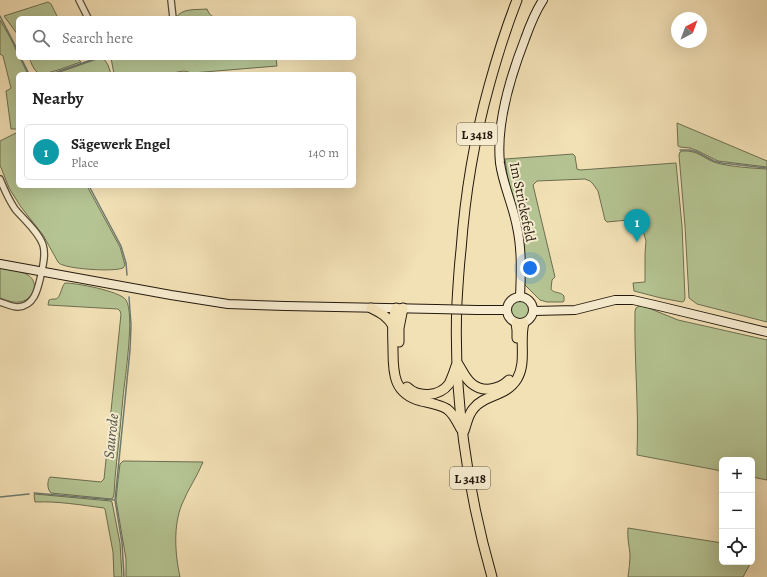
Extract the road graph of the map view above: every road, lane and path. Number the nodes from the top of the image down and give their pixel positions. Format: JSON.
{"nodes":[{"id":1,"x":79,"y":0,"type":"edge"},
{"id":2,"x":170,"y":0,"type":"edge"},
{"id":3,"x":517,"y":0,"type":"edge"},
{"id":4,"x":543,"y":0,"type":"edge"},
{"id":5,"x":87,"y":16,"type":"edge"},
{"id":6,"x":173,"y":16,"type":"edge"},
{"id":7,"x":0,"y":179,"type":"edge"},
{"id":8,"x":0,"y":264,"type":"edge"},
{"id":9,"x":42,"y":271,"type":"junction"},
{"id":10,"x":520,"y":297,"type":"junction"},
{"id":11,"x":0,"y":302,"type":"edge"},
{"id":12,"x":372,"y":308,"type":"junction"},
{"id":13,"x":399,"y":308,"type":"junction"},
{"id":14,"x":507,"y":310,"type":"junction"},
{"id":15,"x":534,"y":311,"type":"junction"},
{"id":16,"x":520,"y":323,"type":"junction"},
{"id":17,"x":393,"y":326,"type":"junction"},
{"id":18,"x":767,"y":332,"type":"edge"},
{"id":19,"x":458,"y":363,"type":"junction"},
{"id":20,"x":463,"y":434,"type":"junction"},
{"id":21,"x":492,"y":577,"type":"edge"}],
"edges":[{"from":1,"to":5,"type":"street"},
{"from":2,"to":6,"type":"street"},
{"from":3,"to":19,"type":"main road","number":"L 3418"},
{"from":4,"to":10,"type":"main road","name":"Im Strickefeld"},
{"from":7,"to":9,"type":"street"},
{"from":8,"to":9,"type":"main road"},
{"from":9,"to":11,"type":"street"},
{"from":9,"to":12,"type":"main road"},
{"from":10,"to":14,"type":"main road"},
{"from":10,"to":15,"type":"main road"},
{"from":12,"to":13,"type":"main road"},
{"from":12,"to":17,"type":"main road"},
{"from":13,"to":14,"type":"main road","bridge":true},
{"from":13,"to":17,"type":"main road","number":"L 3418"},
{"from":13,"to":19,"type":"main road","number":"L 3418"},
{"from":14,"to":16,"type":"main road"},
{"from":15,"to":16,"type":"main road"},
{"from":15,"to":18,"type":"main road"},
{"from":16,"to":19,"type":"main road","number":"L 3418"},
{"from":16,"to":20,"type":"main road","number":"L 3418"},
{"from":17,"to":20,"type":"main road","number":"L 3418"},
{"from":19,"to":20,"type":"main road","number":"L 3418"},
{"from":20,"to":21,"type":"main road","number":"L 3418"}]}
